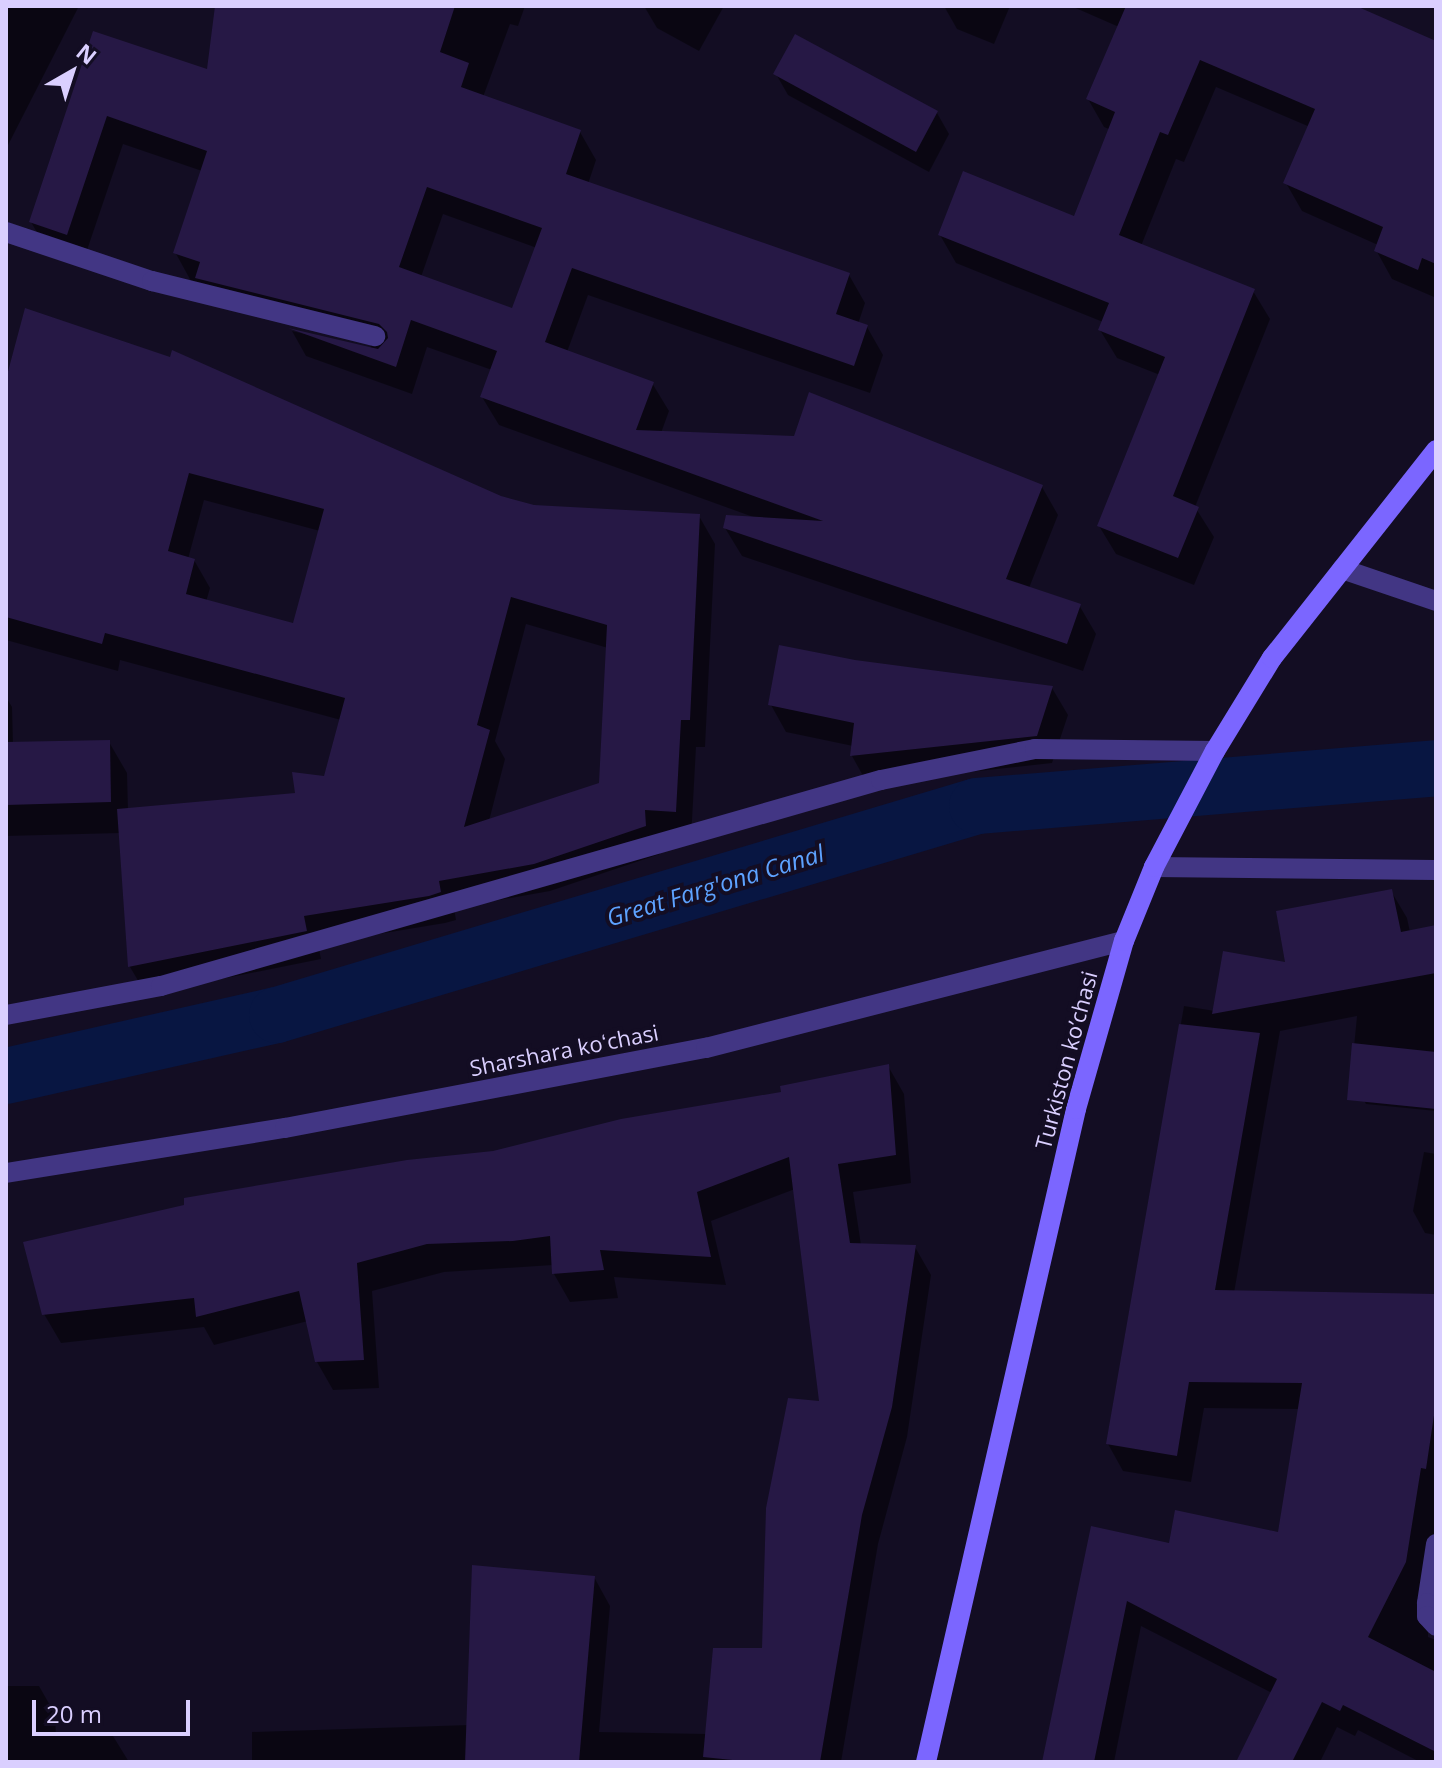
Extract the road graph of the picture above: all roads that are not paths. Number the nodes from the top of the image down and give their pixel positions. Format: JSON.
{"nodes":[{"id":1,"x":6,"y":232,"type":"edge"},
{"id":2,"x":375,"y":336,"type":"dead end"},
{"id":3,"x":1436,"y":450,"type":"edge"},
{"id":4,"x":1342,"y":569,"type":"junction"},
{"id":5,"x":1436,"y":601,"type":"edge"},
{"id":6,"x":1215,"y":751,"type":"junction"},
{"id":7,"x":1154,"y":867,"type":"junction"},
{"id":8,"x":1436,"y":870,"type":"edge"},
{"id":9,"x":1124,"y":941,"type":"junction"},
{"id":10,"x":6,"y":1015,"type":"edge"},
{"id":11,"x":6,"y":1173,"type":"edge"},
{"id":12,"x":1436,"y":1544,"type":"edge"},
{"id":13,"x":1436,"y":1626,"type":"edge"},
{"id":14,"x":926,"y":1762,"type":"edge"}],
"edges":[{"from":1,"to":2,"type":"street"},
{"from":3,"to":4,"type":"main road","name":"Turkiston ko’chasi"},
{"from":4,"to":5,"type":"street"},
{"from":4,"to":6,"type":"main road","name":"Turkiston ko’chasi"},
{"from":6,"to":7,"type":"main road","name":"Turkiston ko’chasi"},
{"from":6,"to":10,"type":"street"},
{"from":7,"to":8,"type":"street"},
{"from":7,"to":9,"type":"main road","name":"Turkiston ko’chasi"},
{"from":9,"to":11,"type":"street","name":"Sharshara koʻchasi"},
{"from":9,"to":14,"type":"main road","name":"Turkiston ko’chasi"},
{"from":12,"to":13,"type":"street"}]}
